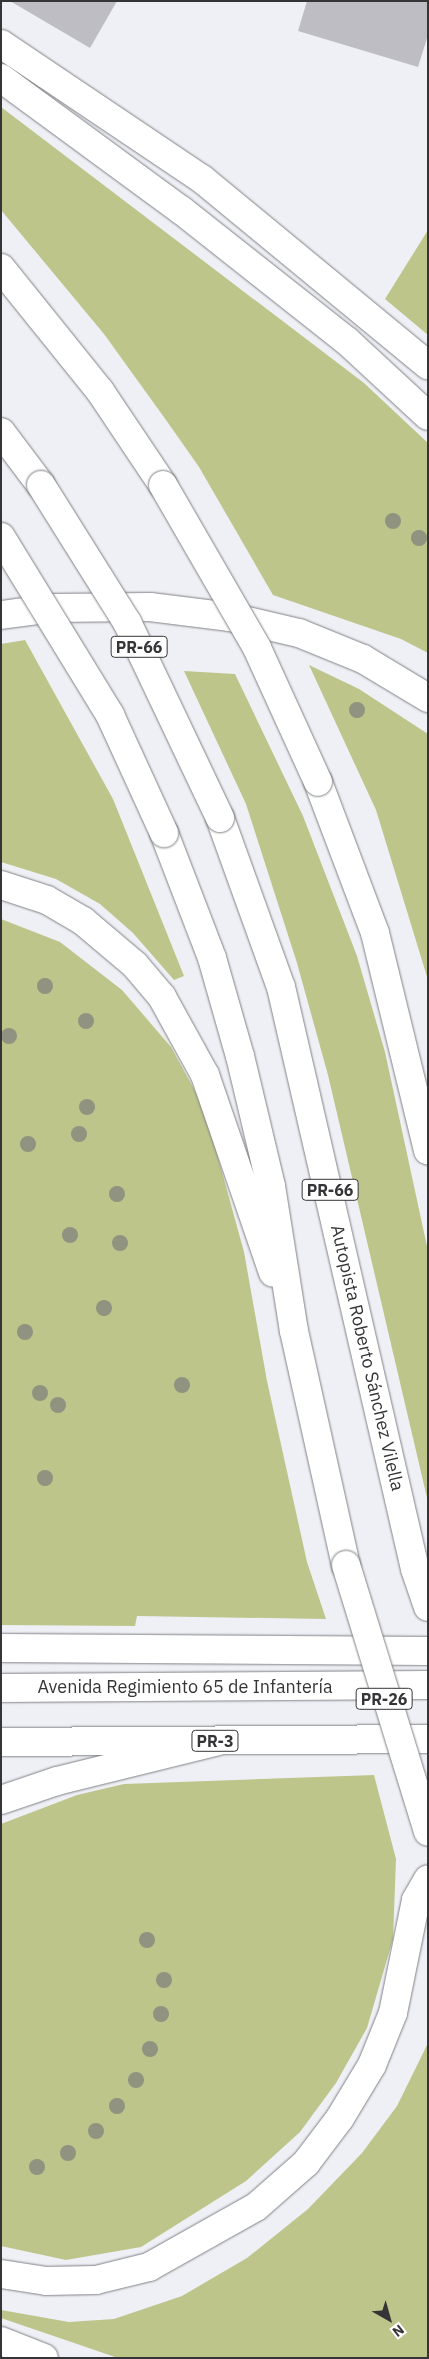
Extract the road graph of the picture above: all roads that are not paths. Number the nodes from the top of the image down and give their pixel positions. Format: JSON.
{"nodes":[{"id":1,"x":1,"y":44,"type":"edge"},
{"id":2,"x":1,"y":78,"type":"edge"},
{"id":3,"x":1,"y":268,"type":"edge"},
{"id":4,"x":428,"y":364,"type":"edge"},
{"id":5,"x":428,"y":416,"type":"edge"},
{"id":6,"x":1,"y":432,"type":"edge"},
{"id":7,"x":1,"y":537,"type":"edge"},
{"id":8,"x":1,"y":615,"type":"edge"},
{"id":9,"x":428,"y":698,"type":"edge"},
{"id":10,"x":1,"y":884,"type":"edge"},
{"id":11,"x":428,"y":1151,"type":"edge"},
{"id":12,"x":294,"y":1332,"type":"junction"},
{"id":13,"x":428,"y":1607,"type":"edge"},
{"id":14,"x":1,"y":1648,"type":"edge"},
{"id":15,"x":428,"y":1651,"type":"edge"},
{"id":16,"x":428,"y":1685,"type":"edge"},
{"id":17,"x":1,"y":1688,"type":"edge"},
{"id":18,"x":428,"y":1738,"type":"edge"},
{"id":19,"x":219,"y":1741,"type":"junction"},
{"id":20,"x":1,"y":1742,"type":"edge"},
{"id":21,"x":1,"y":1800,"type":"edge"},
{"id":22,"x":428,"y":1832,"type":"edge"},
{"id":23,"x":428,"y":1879,"type":"edge"},
{"id":24,"x":1,"y":2274,"type":"edge"},
{"id":25,"x":1,"y":2341,"type":"edge"},
{"id":26,"x":44,"y":2358,"type":"edge"}],
"edges":[{"from":1,"to":4,"type":"main road"},
{"from":2,"to":5,"type":"main road"},
{"from":3,"to":11,"type":"main road","bridge":true},
{"from":6,"to":13,"type":"main road","name":"Autopista Roberto Sánchez Vilella","number":"PR-66","bridge":true},
{"from":7,"to":12,"type":"main road","bridge":true},
{"from":8,"to":9,"type":"main road"},
{"from":10,"to":12,"type":"main road"},
{"from":12,"to":22,"type":"main road","number":"PR-26","bridge":true},
{"from":14,"to":15,"type":"main road"},
{"from":16,"to":17,"type":"main road","name":"Avenida Regimiento 65 de Infantería"},
{"from":18,"to":19,"type":"main road","number":"PR-3"},
{"from":19,"to":20,"type":"main road","number":"PR-3"},
{"from":19,"to":21,"type":"main road"},
{"from":23,"to":24,"type":"main road"},
{"from":25,"to":26,"type":"main road"}]}
